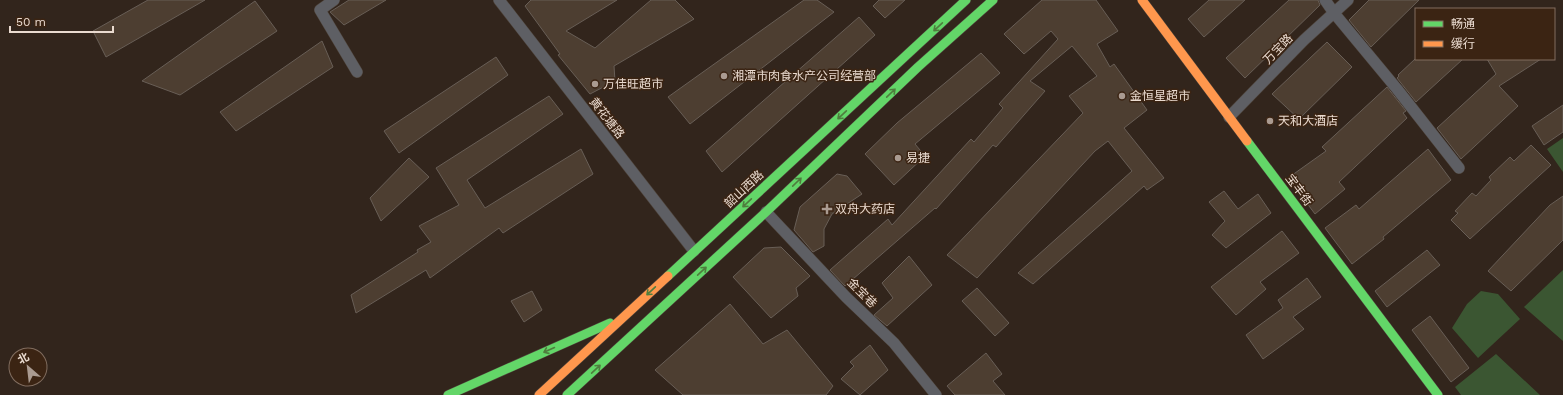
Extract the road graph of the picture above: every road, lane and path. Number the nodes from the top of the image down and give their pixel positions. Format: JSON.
{"nodes":[{"id":1,"x":334,"y":0,"type":"edge"},
{"id":2,"x":966,"y":0,"type":"edge"},
{"id":3,"x":993,"y":0,"type":"edge"},
{"id":4,"x":1142,"y":0,"type":"edge"},
{"id":5,"x":1325,"y":0,"type":"edge"},
{"id":6,"x":1348,"y":0,"type":"edge"},
{"id":7,"x":503,"y":1,"type":"edge"},
{"id":8,"x":1334,"y":13,"type":"junction"},
{"id":9,"x":357,"y":72,"type":"dead end"},
{"id":10,"x":1229,"y":117,"type":"junction"},
{"id":11,"x":1459,"y":168,"type":"dead end"},
{"id":12,"x":766,"y":212,"type":"junction"},
{"id":13,"x":694,"y":251,"type":"junction"},
{"id":14,"x":623,"y":317,"type":"junction"},
{"id":15,"x":448,"y":395,"type":"edge"},
{"id":16,"x":538,"y":395,"type":"edge"},
{"id":17,"x":567,"y":395,"type":"edge"},
{"id":18,"x":936,"y":395,"type":"edge"},
{"id":19,"x":1438,"y":395,"type":"edge"}],
"edges":[{"from":1,"to":9,"type":"street"},
{"from":2,"to":13,"type":"main road","name":"韶山西路","one_way":true},
{"from":12,"to":3,"type":"main road","one_way":true},
{"from":4,"to":10,"type":"main road","name":"宝丰街"},
{"from":5,"to":8,"type":"street"},
{"from":6,"to":8,"type":"street","name":"万宝路"},
{"from":7,"to":13,"type":"street","name":"黄花塘路"},
{"from":8,"to":10,"type":"street","name":"万宝路"},
{"from":8,"to":11,"type":"street"},
{"from":10,"to":19,"type":"main road","name":"宝丰街"},
{"from":17,"to":12,"type":"main road","one_way":true},
{"from":12,"to":18,"type":"street","name":"金宝巷"},
{"from":13,"to":14,"type":"main road","name":"韶山西路","one_way":true},
{"from":14,"to":15,"type":"main road","one_way":true},
{"from":14,"to":16,"type":"main road","name":"韶山西路"}]}
